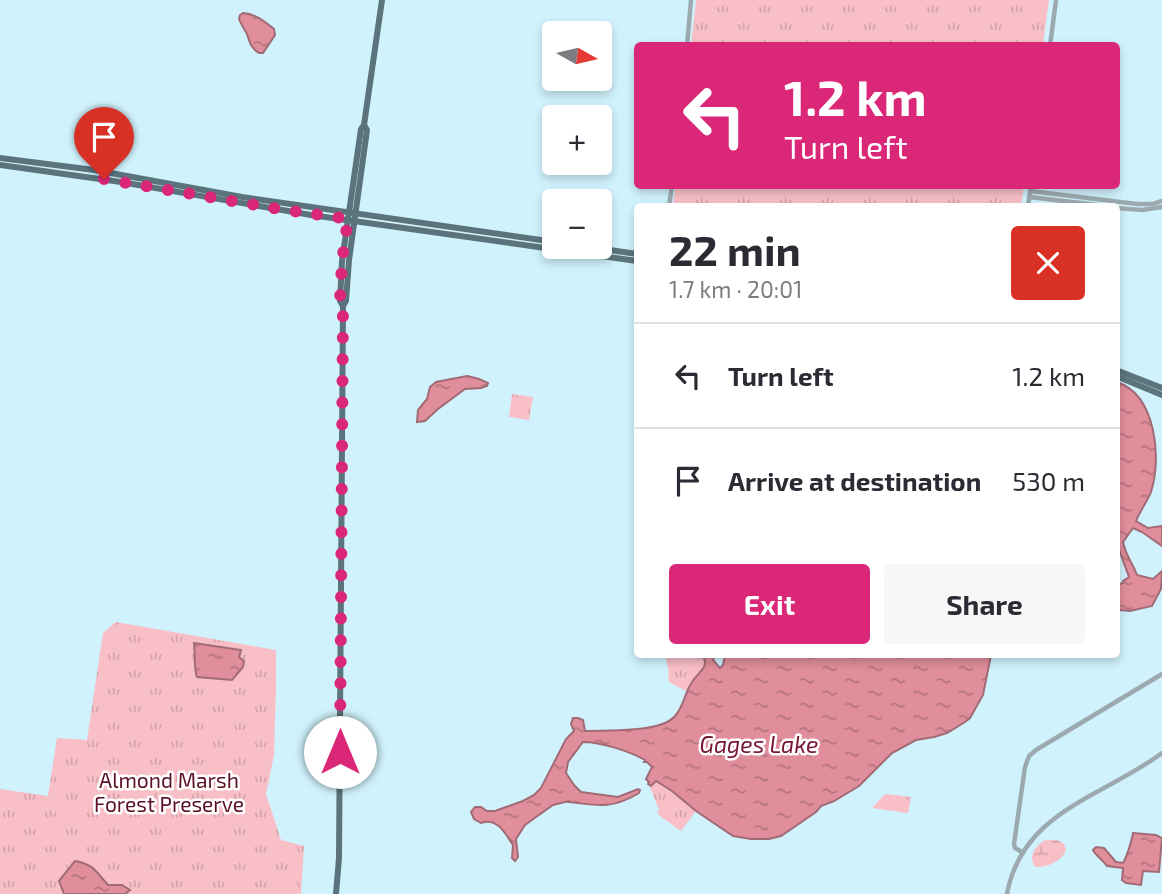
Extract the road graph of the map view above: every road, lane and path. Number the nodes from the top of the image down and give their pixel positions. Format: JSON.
{"nodes":[{"id":1,"x":382,"y":0,"type":"edge"},
{"id":2,"x":691,"y":0,"type":"edge"},
{"id":3,"x":1056,"y":0,"type":"edge"},
{"id":4,"x":687,"y":42,"type":"edge"},
{"id":5,"x":1051,"y":42,"type":"edge"},
{"id":6,"x":0,"y":158,"type":"edge"},
{"id":7,"x":0,"y":165,"type":"edge"},
{"id":8,"x":1030,"y":191,"type":"edge"},
{"id":9,"x":1162,"y":201,"type":"edge"},
{"id":10,"x":1092,"y":203,"type":"edge"},
{"id":11,"x":1162,"y":207,"type":"edge"},
{"id":12,"x":1120,"y":208,"type":"edge"},
{"id":13,"x":352,"y":216,"type":"junction"},
{"id":14,"x":542,"y":240,"type":"edge"},
{"id":15,"x":542,"y":243,"type":"edge"},
{"id":16,"x":612,"y":253,"type":"edge"},
{"id":17,"x":634,"y":254,"type":"edge"},
{"id":18,"x":612,"y":255,"type":"edge"},
{"id":19,"x":634,"y":261,"type":"edge"},
{"id":20,"x":1120,"y":372,"type":"edge"},
{"id":21,"x":1120,"y":378,"type":"edge"},
{"id":22,"x":1162,"y":388,"type":"edge"},
{"id":23,"x":1162,"y":395,"type":"edge"},
{"id":24,"x":1162,"y":674,"type":"edge"},
{"id":25,"x":1162,"y":753,"type":"edge"},
{"id":26,"x":1022,"y":852,"type":"junction"},
{"id":27,"x":336,"y":894,"type":"edge"},
{"id":28,"x":1007,"y":894,"type":"edge"}],
"edges":[{"from":1,"to":13,"type":"main road"},
{"from":2,"to":4,"type":"street"},
{"from":3,"to":5,"type":"street"},
{"from":6,"to":13,"type":"main road"},
{"from":7,"to":13,"type":"main road"},
{"from":8,"to":9,"type":"street"},
{"from":8,"to":10,"type":"street"},
{"from":11,"to":12,"type":"street"},
{"from":13,"to":14,"type":"main road"},
{"from":13,"to":15,"type":"main road"},
{"from":13,"to":27,"type":"main road"},
{"from":16,"to":17,"type":"main road"},
{"from":18,"to":19,"type":"main road"},
{"from":20,"to":22,"type":"main road"},
{"from":21,"to":23,"type":"main road"},
{"from":24,"to":26,"type":"street"},
{"from":25,"to":26,"type":"street"},
{"from":26,"to":28,"type":"street"}]}
